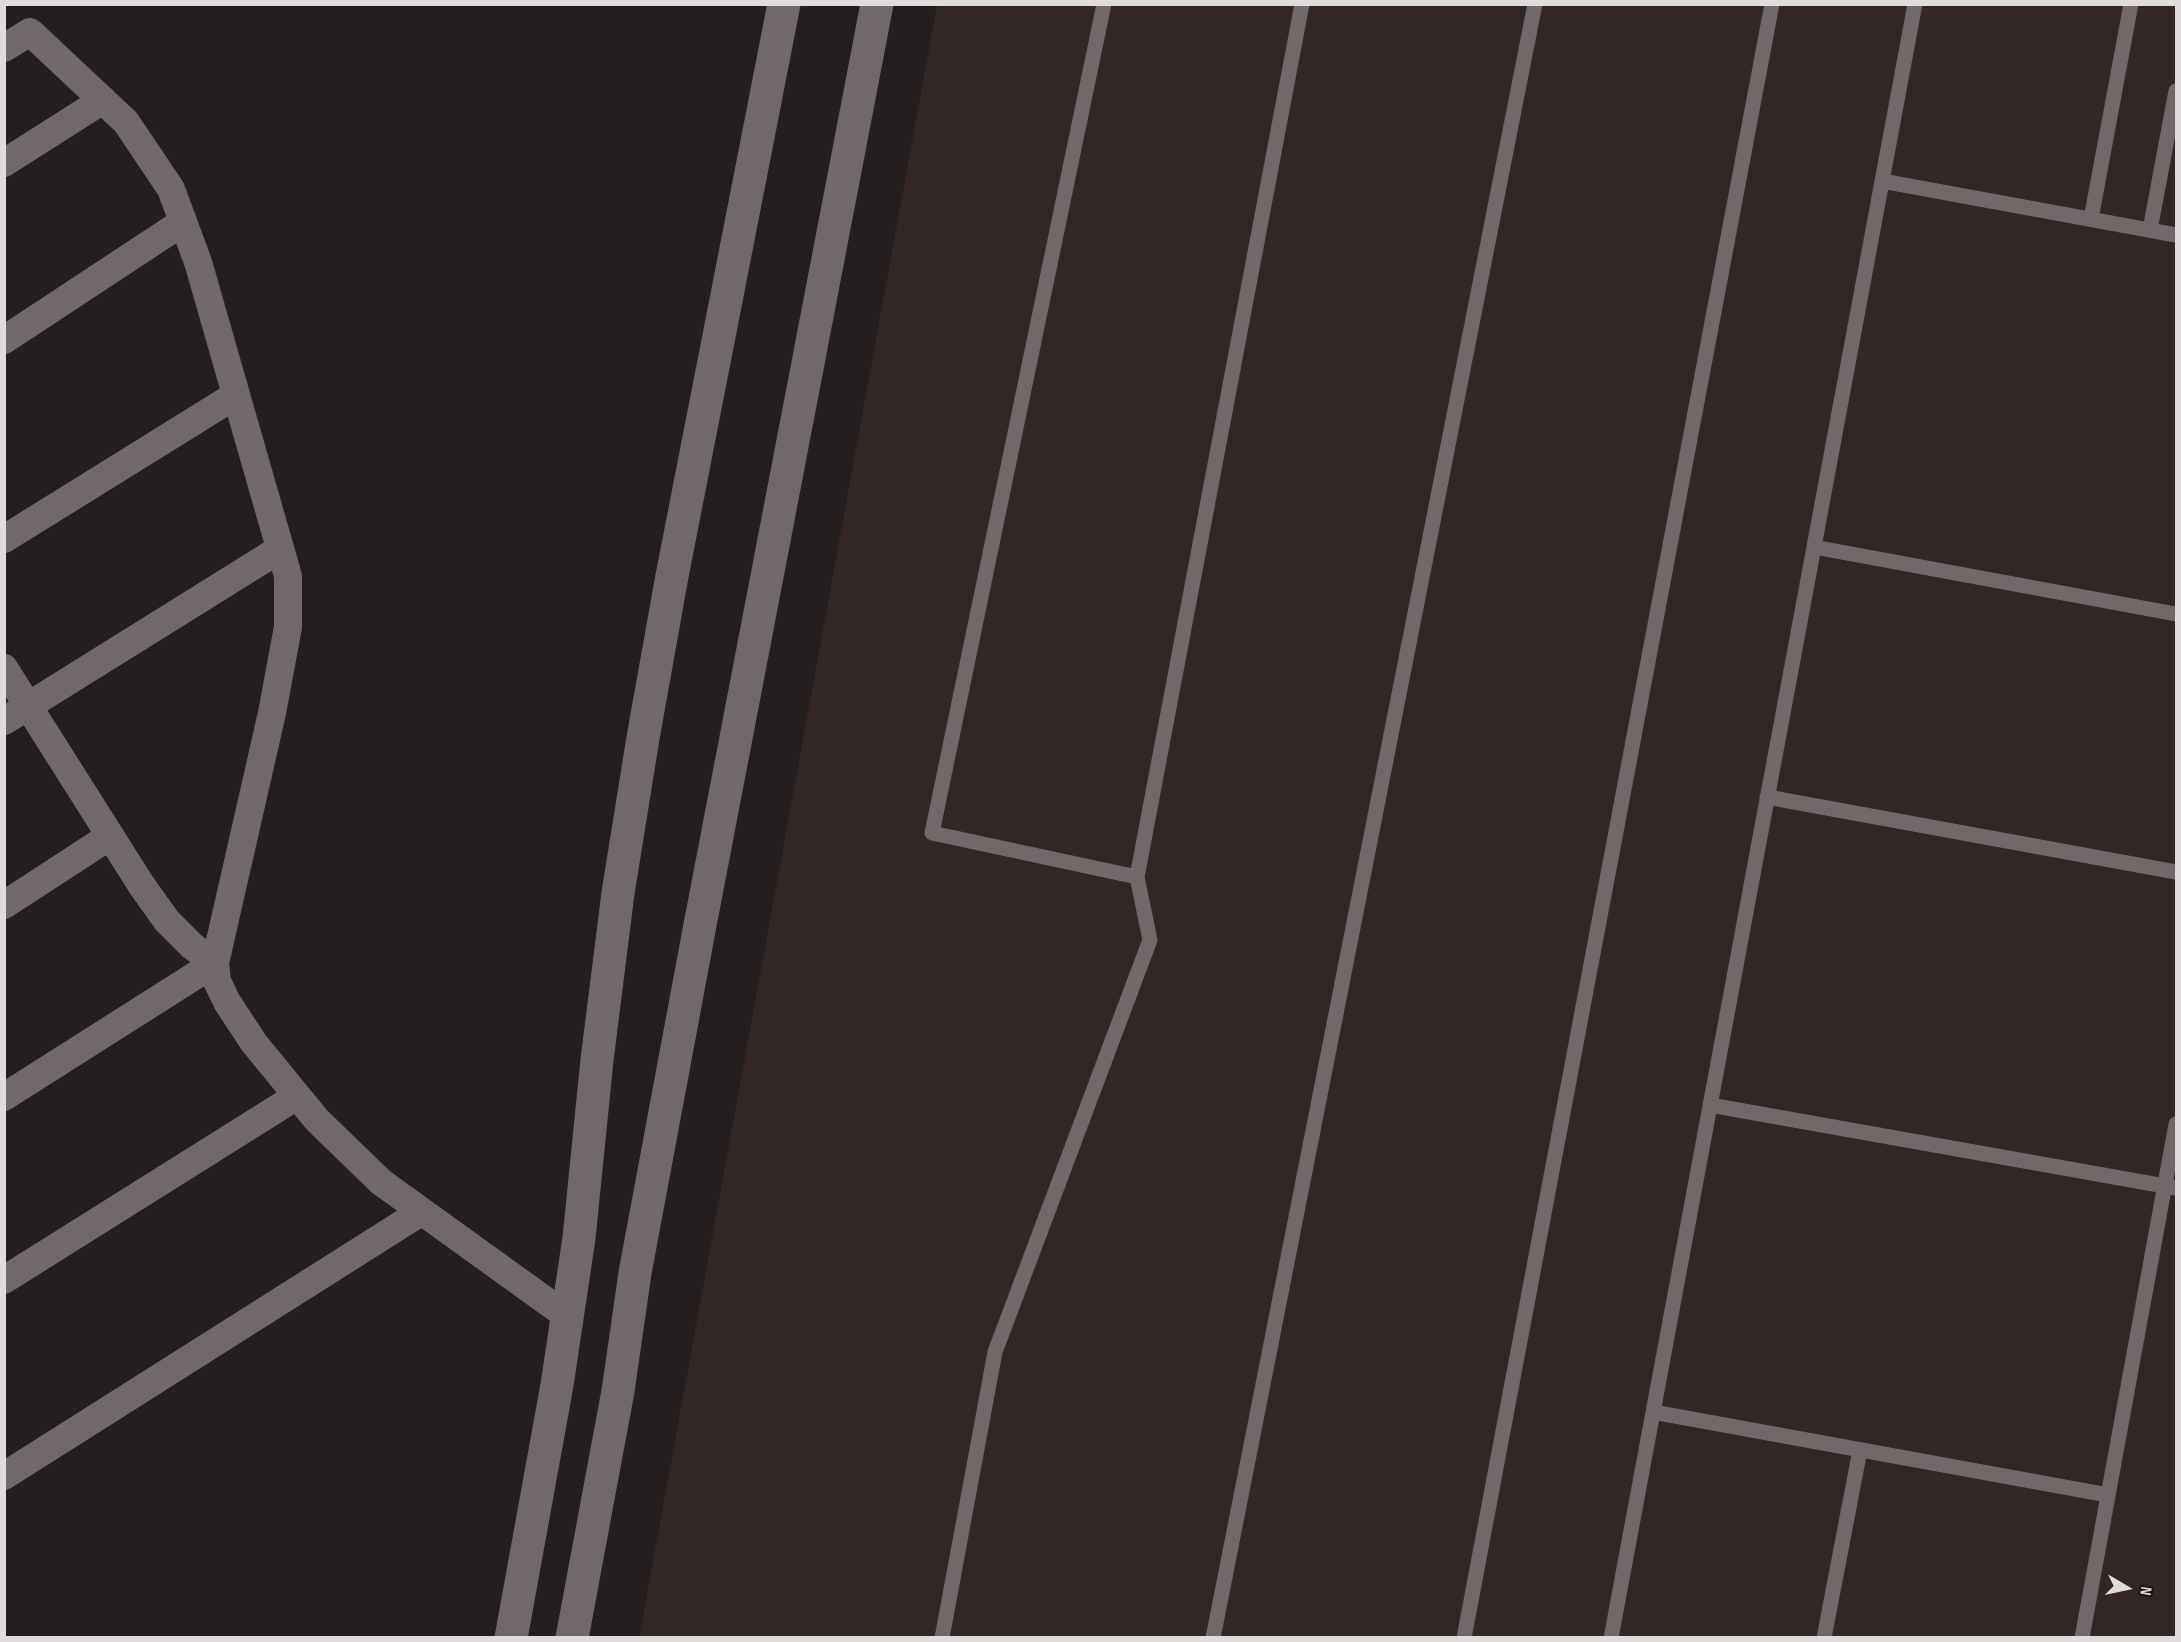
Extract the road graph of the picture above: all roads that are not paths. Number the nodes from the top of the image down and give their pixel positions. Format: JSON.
{"nodes":[{"id":1,"x":784,"y":4,"type":"edge"},
{"id":2,"x":877,"y":4,"type":"edge"},
{"id":3,"x":1104,"y":4,"type":"edge"},
{"id":4,"x":1302,"y":4,"type":"edge"},
{"id":5,"x":1535,"y":4,"type":"edge"},
{"id":6,"x":1772,"y":4,"type":"edge"},
{"id":7,"x":1915,"y":4,"type":"edge"},
{"id":8,"x":2131,"y":4,"type":"edge"},
{"id":9,"x":4,"y":48,"type":"edge"},
{"id":10,"x":2176,"y":91,"type":"edge"},
{"id":11,"x":103,"y":100,"type":"junction"},
{"id":12,"x":4,"y":163,"type":"edge"},
{"id":13,"x":1882,"y":181,"type":"junction"},
{"id":14,"x":2091,"y":219,"type":"junction"},
{"id":15,"x":183,"y":222,"type":"junction"},
{"id":16,"x":2150,"y":230,"type":"junction"},
{"id":17,"x":2176,"y":235,"type":"edge"},
{"id":18,"x":4,"y":340,"type":"edge"},
{"id":19,"x":236,"y":395,"type":"junction"},
{"id":20,"x":4,"y":539,"type":"edge"},
{"id":21,"x":1814,"y":547,"type":"junction"},
{"id":22,"x":280,"y":549,"type":"junction"},
{"id":23,"x":2176,"y":614,"type":"edge"},
{"id":24,"x":4,"y":668,"type":"edge"},
{"id":25,"x":28,"y":705,"type":"junction"},
{"id":26,"x":4,"y":721,"type":"edge"},
{"id":27,"x":1767,"y":797,"type":"junction"},
{"id":28,"x":110,"y":836,"type":"junction"},
{"id":29,"x":2176,"y":872,"type":"edge"},
{"id":30,"x":1137,"y":877,"type":"junction"},
{"id":31,"x":4,"y":905,"type":"edge"},
{"id":32,"x":214,"y":963,"type":"junction"},
{"id":33,"x":297,"y":1096,"type":"junction"},
{"id":34,"x":4,"y":1097,"type":"edge"},
{"id":35,"x":1710,"y":1105,"type":"junction"},
{"id":36,"x":2176,"y":1124,"type":"edge"},
{"id":37,"x":2171,"y":1187,"type":"edge"},
{"id":38,"x":421,"y":1212,"type":"junction"},
{"id":39,"x":4,"y":1280,"type":"edge"},
{"id":40,"x":567,"y":1316,"type":"junction"},
{"id":41,"x":1653,"y":1412,"type":"junction"},
{"id":42,"x":1860,"y":1450,"type":"junction"},
{"id":43,"x":4,"y":1476,"type":"edge"},
{"id":44,"x":2108,"y":1495,"type":"junction"},
{"id":45,"x":511,"y":1638,"type":"edge"},
{"id":46,"x":572,"y":1638,"type":"edge"},
{"id":47,"x":942,"y":1638,"type":"edge"},
{"id":48,"x":1214,"y":1638,"type":"edge"},
{"id":49,"x":1464,"y":1638,"type":"edge"},
{"id":50,"x":1611,"y":1638,"type":"edge"},
{"id":51,"x":1824,"y":1638,"type":"edge"},
{"id":52,"x":2082,"y":1638,"type":"edge"}],
"edges":[{"from":1,"to":40,"type":"main road"},
{"from":2,"to":46,"type":"main road"},
{"from":3,"to":30,"type":"lane"},
{"from":4,"to":30,"type":"lane"},
{"from":5,"to":48,"type":"lane"},
{"from":6,"to":49,"type":"lane"},
{"from":7,"to":13,"type":"lane"},
{"from":8,"to":14,"type":"lane"},
{"from":9,"to":11,"type":"street"},
{"from":10,"to":16,"type":"lane"},
{"from":11,"to":12,"type":"street"},
{"from":11,"to":15,"type":"street"},
{"from":13,"to":14,"type":"lane"},
{"from":13,"to":21,"type":"lane"},
{"from":14,"to":16,"type":"lane"},
{"from":15,"to":18,"type":"street"},
{"from":15,"to":19,"type":"street"},
{"from":16,"to":17,"type":"lane"},
{"from":19,"to":20,"type":"street"},
{"from":19,"to":22,"type":"street"},
{"from":21,"to":23,"type":"lane"},
{"from":21,"to":27,"type":"lane"},
{"from":22,"to":25,"type":"street"},
{"from":22,"to":32,"type":"street"},
{"from":24,"to":25,"type":"street"},
{"from":25,"to":26,"type":"street"},
{"from":25,"to":28,"type":"street"},
{"from":27,"to":29,"type":"lane"},
{"from":27,"to":35,"type":"lane"},
{"from":28,"to":31,"type":"street"},
{"from":28,"to":32,"type":"street"},
{"from":30,"to":47,"type":"lane"},
{"from":32,"to":33,"type":"street"},
{"from":32,"to":34,"type":"street"},
{"from":33,"to":38,"type":"street"},
{"from":33,"to":39,"type":"street"},
{"from":35,"to":37,"type":"lane"},
{"from":35,"to":41,"type":"lane"},
{"from":36,"to":37,"type":"lane"},
{"from":37,"to":44,"type":"lane"},
{"from":38,"to":40,"type":"street"},
{"from":38,"to":43,"type":"street"},
{"from":40,"to":45,"type":"main road"},
{"from":41,"to":42,"type":"lane"},
{"from":41,"to":50,"type":"lane"},
{"from":42,"to":44,"type":"lane"},
{"from":42,"to":51,"type":"lane"},
{"from":44,"to":52,"type":"lane"}]}
